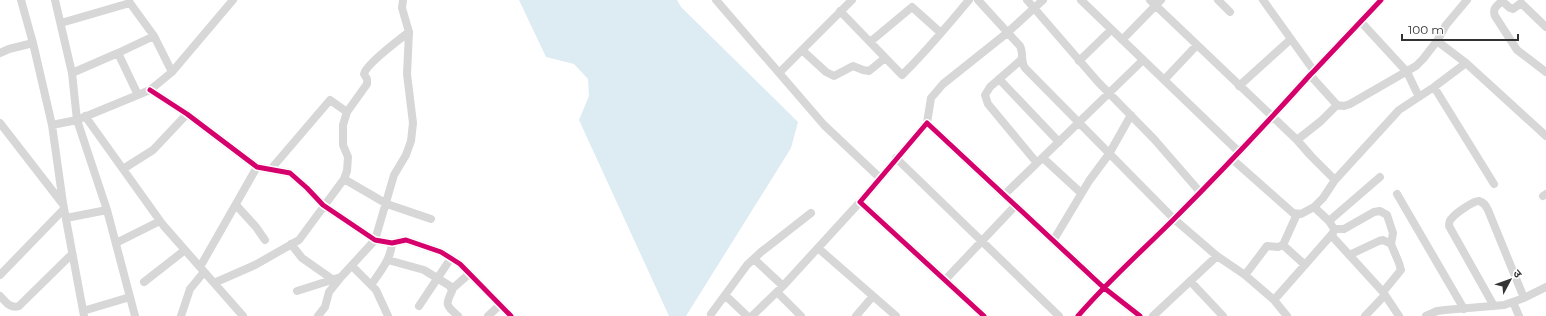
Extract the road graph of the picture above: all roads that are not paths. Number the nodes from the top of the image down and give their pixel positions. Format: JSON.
{"nodes":[{"id":1,"x":21,"y":0,"type":"edge"},
{"id":2,"x":55,"y":0,"type":"edge"},
{"id":3,"x":233,"y":0,"type":"edge"},
{"id":4,"x":403,"y":0,"type":"edge"},
{"id":5,"x":716,"y":0,"type":"edge"},
{"id":6,"x":852,"y":0,"type":"edge"},
{"id":7,"x":969,"y":0,"type":"edge"},
{"id":8,"x":978,"y":0,"type":"edge"},
{"id":9,"x":1026,"y":0,"type":"edge"},
{"id":10,"x":1043,"y":0,"type":"edge"},
{"id":11,"x":1081,"y":0,"type":"edge"},
{"id":12,"x":1218,"y":0,"type":"edge"},
{"id":13,"x":1263,"y":0,"type":"edge"},
{"id":14,"x":1381,"y":0,"type":"edge"},
{"id":15,"x":1467,"y":0,"type":"edge"},
{"id":16,"x":130,"y":1,"type":"edge"},
{"id":17,"x":1502,"y":1,"type":"edge"},
{"id":18,"x":1523,"y":1,"type":"edge"},
{"id":19,"x":1156,"y":2,"type":"edge"},
{"id":20,"x":1034,"y":9,"type":"junction"},
{"id":21,"x":840,"y":11,"type":"junction"},
{"id":22,"x":1230,"y":12,"type":"dead end"},
{"id":23,"x":1361,"y":22,"type":"junction"},
{"id":24,"x":61,"y":23,"type":"junction"},
{"id":25,"x":1546,"y":27,"type":"edge"},
{"id":26,"x":1112,"y":30,"type":"junction"},
{"id":27,"x":409,"y":32,"type":"junction"},
{"id":28,"x":940,"y":33,"type":"junction"},
{"id":29,"x":1007,"y":33,"type":"junction"},
{"id":30,"x":154,"y":36,"type":"junction"},
{"id":31,"x":1291,"y":39,"type":"junction"},
{"id":32,"x":1122,"y":40,"type":"junction"},
{"id":33,"x":1437,"y":41,"type":"junction"},
{"id":34,"x":870,"y":42,"type":"junction"},
{"id":35,"x":33,"y":43,"type":"junction"},
{"id":36,"x":1197,"y":45,"type":"junction"},
{"id":37,"x":802,"y":50,"type":"junction"},
{"id":38,"x":0,"y":53,"type":"edge"},
{"id":39,"x":118,"y":54,"type":"junction"},
{"id":40,"x":885,"y":58,"type":"junction"},
{"id":41,"x":1022,"y":60,"type":"junction"},
{"id":42,"x":1143,"y":60,"type":"junction"},
{"id":43,"x":1079,"y":61,"type":"junction"},
{"id":44,"x":1466,"y":63,"type":"junction"},
{"id":45,"x":172,"y":72,"type":"junction"},
{"id":46,"x":1407,"y":72,"type":"junction"},
{"id":47,"x":1546,"y":72,"type":"edge"},
{"id":48,"x":72,"y":73,"type":"junction"},
{"id":49,"x":779,"y":73,"type":"junction"},
{"id":50,"x":1312,"y":73,"type":"junction"},
{"id":51,"x":999,"y":79,"type":"junction"},
{"id":52,"x":1164,"y":80,"type":"junction"},
{"id":53,"x":1239,"y":86,"type":"junction"},
{"id":54,"x":1434,"y":87,"type":"junction"},
{"id":55,"x":150,"y":90,"type":"junction"},
{"id":56,"x":1109,"y":93,"type":"junction"},
{"id":57,"x":138,"y":95,"type":"junction"},
{"id":58,"x":1419,"y":97,"type":"junction"},
{"id":59,"x":1337,"y":105,"type":"junction"},
{"id":60,"x":346,"y":112,"type":"junction"},
{"id":61,"x":187,"y":114,"type":"junction"},
{"id":62,"x":1131,"y":115,"type":"junction"},
{"id":63,"x":85,"y":116,"type":"junction"},
{"id":64,"x":1272,"y":117,"type":"junction"},
{"id":65,"x":77,"y":120,"type":"junction"},
{"id":66,"x":0,"y":123,"type":"edge"},
{"id":67,"x":927,"y":123,"type":"junction"},
{"id":68,"x":1079,"y":123,"type":"junction"},
{"id":69,"x":52,"y":125,"type":"junction"},
{"id":70,"x":1546,"y":136,"type":"edge"},
{"id":71,"x":1297,"y":140,"type":"junction"},
{"id":72,"x":1059,"y":142,"type":"junction"},
{"id":73,"x":1239,"y":152,"type":"junction"},
{"id":74,"x":1109,"y":154,"type":"junction"},
{"id":75,"x":896,"y":158,"type":"junction"},
{"id":76,"x":1232,"y":159,"type":"junction"},
{"id":77,"x":1040,"y":160,"type":"junction"},
{"id":78,"x":257,"y":167,"type":"junction"},
{"id":79,"x":123,"y":169,"type":"junction"},
{"id":80,"x":271,"y":169,"type":"junction"},
{"id":81,"x":1380,"y":177,"type":"dead end"},
{"id":82,"x":880,"y":178,"type":"junction"},
{"id":83,"x":344,"y":179,"type":"junction"},
{"id":84,"x":1335,"y":180,"type":"junction"},
{"id":85,"x":1494,"y":184,"type":"dead end"},
{"id":86,"x":1200,"y":192,"type":"junction"},
{"id":87,"x":1081,"y":193,"type":"junction"},
{"id":88,"x":1397,"y":194,"type":"dead end"},
{"id":89,"x":1004,"y":195,"type":"junction"},
{"id":90,"x":860,"y":202,"type":"junction"},
{"id":91,"x":387,"y":204,"type":"junction"},
{"id":92,"x":236,"y":205,"type":"junction"},
{"id":93,"x":323,"y":205,"type":"junction"},
{"id":94,"x":63,"y":206,"type":"junction"},
{"id":95,"x":1015,"y":206,"type":"junction"},
{"id":96,"x":1314,"y":207,"type":"junction"},
{"id":97,"x":107,"y":210,"type":"junction"},
{"id":98,"x":811,"y":213,"type":"dead end"},
{"id":99,"x":1297,"y":214,"type":"junction"},
{"id":100,"x":66,"y":218,"type":"junction"},
{"id":101,"x":431,"y":219,"type":"dead end"},
{"id":102,"x":1174,"y":219,"type":"junction"},
{"id":103,"x":160,"y":221,"type":"junction"},
{"id":104,"x":1329,"y":222,"type":"junction"},
{"id":105,"x":1333,"y":232,"type":"junction"},
{"id":106,"x":265,"y":240,"type":"dead end"},
{"id":107,"x":376,"y":240,"type":"junction"},
{"id":108,"x":1053,"y":241,"type":"junction"},
{"id":109,"x":982,"y":242,"type":"junction"},
{"id":110,"x":116,"y":243,"type":"junction"},
{"id":111,"x":392,"y":243,"type":"junction"},
{"id":112,"x":291,"y":244,"type":"junction"},
{"id":113,"x":1390,"y":244,"type":"junction"},
{"id":114,"x":1283,"y":245,"type":"junction"},
{"id":115,"x":818,"y":248,"type":"junction"},
{"id":116,"x":185,"y":250,"type":"junction"},
{"id":117,"x":72,"y":254,"type":"junction"},
{"id":118,"x":1349,"y":255,"type":"junction"},
{"id":119,"x":1217,"y":256,"type":"junction"},
{"id":120,"x":451,"y":258,"type":"junction"},
{"id":121,"x":754,"y":259,"type":"junction"},
{"id":122,"x":388,"y":260,"type":"junction"},
{"id":123,"x":1306,"y":265,"type":"junction"},
{"id":124,"x":352,"y":266,"type":"junction"},
{"id":125,"x":202,"y":269,"type":"junction"},
{"id":126,"x":469,"y":274,"type":"junction"},
{"id":127,"x":0,"y":275,"type":"edge"},
{"id":128,"x":1245,"y":276,"type":"junction"},
{"id":129,"x":341,"y":277,"type":"junction"},
{"id":130,"x":438,"y":278,"type":"junction"},
{"id":131,"x":332,"y":279,"type":"junction"},
{"id":132,"x":945,"y":280,"type":"junction"},
{"id":133,"x":1190,"y":281,"type":"junction"},
{"id":134,"x":144,"y":282,"type":"dead end"},
{"id":135,"x":214,"y":283,"type":"junction"},
{"id":136,"x":371,"y":285,"type":"junction"},
{"id":137,"x":1103,"y":287,"type":"junction"},
{"id":138,"x":1546,"y":287,"type":"edge"},
{"id":139,"x":452,"y":289,"type":"junction"},
{"id":140,"x":780,"y":289,"type":"junction"},
{"id":141,"x":297,"y":291,"type":"dead end"},
{"id":142,"x":1384,"y":294,"type":"junction"},
{"id":143,"x":725,"y":295,"type":"junction"},
{"id":144,"x":0,"y":296,"type":"edge"},
{"id":145,"x":873,"y":296,"type":"junction"},
{"id":146,"x":130,"y":297,"type":"junction"},
{"id":147,"x":1524,"y":298,"type":"junction"},
{"id":148,"x":1274,"y":300,"type":"junction"},
{"id":149,"x":1513,"y":302,"type":"junction"},
{"id":150,"x":419,"y":306,"type":"dead end"},
{"id":151,"x":500,"y":306,"type":"junction"},
{"id":152,"x":1494,"y":306,"type":"junction"},
{"id":153,"x":1460,"y":311,"type":"edge"},
{"id":154,"x":83,"y":313,"type":"edge"},
{"id":155,"x":711,"y":314,"type":"dead end"},
{"id":156,"x":135,"y":316,"type":"edge"},
{"id":157,"x":181,"y":316,"type":"edge"},
{"id":158,"x":243,"y":316,"type":"edge"},
{"id":159,"x":318,"y":316,"type":"edge"},
{"id":160,"x":388,"y":316,"type":"edge"},
{"id":161,"x":458,"y":316,"type":"edge"},
{"id":162,"x":488,"y":316,"type":"edge"},
{"id":163,"x":511,"y":316,"type":"edge"},
{"id":164,"x":747,"y":316,"type":"edge"},
{"id":165,"x":752,"y":316,"type":"edge"},
{"id":166,"x":801,"y":316,"type":"edge"},
{"id":167,"x":856,"y":316,"type":"edge"},
{"id":168,"x":896,"y":316,"type":"edge"},
{"id":169,"x":984,"y":316,"type":"edge"},
{"id":170,"x":1059,"y":316,"type":"edge"},
{"id":171,"x":1078,"y":316,"type":"edge"},
{"id":172,"x":1140,"y":316,"type":"edge"},
{"id":173,"x":1153,"y":316,"type":"edge"},
{"id":174,"x":1223,"y":316,"type":"edge"},
{"id":175,"x":1287,"y":316,"type":"edge"},
{"id":176,"x":1365,"y":316,"type":"edge"},
{"id":177,"x":1399,"y":316,"type":"edge"},
{"id":178,"x":1426,"y":316,"type":"edge"},
{"id":179,"x":1519,"y":316,"type":"edge"}],
"edges":[{"from":1,"to":35,"type":"street"},
{"from":2,"to":24,"type":"street"},
{"from":3,"to":45,"type":"street"},
{"from":4,"to":27,"type":"street"},
{"from":5,"to":49,"type":"street"},
{"from":6,"to":21,"type":"street"},
{"from":7,"to":28,"type":"street"},
{"from":8,"to":29,"type":"street"},
{"from":9,"to":20,"type":"street"},
{"from":10,"to":20,"type":"street"},
{"from":11,"to":26,"type":"street"},
{"from":12,"to":22,"type":"street"},
{"from":13,"to":31,"type":"street"},
{"from":14,"to":23,"type":"street"},
{"from":15,"to":33,"type":"street"},
{"from":16,"to":24,"type":"street"},
{"from":16,"to":30,"type":"street"},
{"from":17,"to":18,"type":"street"},
{"from":17,"to":47,"type":"street"},
{"from":18,"to":25,"type":"street"},
{"from":19,"to":32,"type":"street"},
{"from":19,"to":36,"type":"street"},
{"from":20,"to":29,"type":"street"},
{"from":20,"to":43,"type":"street"},
{"from":21,"to":34,"type":"street"},
{"from":21,"to":37,"type":"street"},
{"from":23,"to":46,"type":"street"},
{"from":23,"to":50,"type":"street"},
{"from":24,"to":48,"type":"street"},
{"from":26,"to":32,"type":"street"},
{"from":26,"to":43,"type":"street"},
{"from":27,"to":60,"type":"street"},
{"from":27,"to":91,"type":"street"},
{"from":28,"to":34,"type":"street"},
{"from":28,"to":40,"type":"street"},
{"from":29,"to":41,"type":"street"},
{"from":29,"to":67,"type":"street"},
{"from":30,"to":39,"type":"street"},
{"from":30,"to":45,"type":"street"},
{"from":31,"to":50,"type":"street"},
{"from":31,"to":53,"type":"street"},
{"from":32,"to":42,"type":"street"},
{"from":33,"to":44,"type":"street"},
{"from":33,"to":46,"type":"street"},
{"from":34,"to":40,"type":"street"},
{"from":35,"to":38,"type":"street"},
{"from":35,"to":69,"type":"street"},
{"from":36,"to":52,"type":"street"},
{"from":36,"to":53,"type":"street"},
{"from":37,"to":40,"type":"street"},
{"from":37,"to":49,"type":"street"},
{"from":39,"to":48,"type":"street"},
{"from":39,"to":57,"type":"street"},
{"from":41,"to":51,"type":"street"},
{"from":41,"to":68,"type":"street"},
{"from":42,"to":52,"type":"street"},
{"from":42,"to":56,"type":"street"},
{"from":43,"to":56,"type":"street"},
{"from":44,"to":54,"type":"street"},
{"from":44,"to":70,"type":"street"},
{"from":45,"to":55,"type":"street"},
{"from":46,"to":58,"type":"street"},
{"from":46,"to":59,"type":"street"},
{"from":48,"to":65,"type":"street"},
{"from":49,"to":82,"type":"street"},
{"from":50,"to":59,"type":"street"},
{"from":50,"to":64,"type":"street"},
{"from":51,"to":72,"type":"street"},
{"from":51,"to":77,"type":"street"},
{"from":52,"to":73,"type":"street"},
{"from":53,"to":64,"type":"street"},
{"from":54,"to":58,"type":"street"},
{"from":54,"to":85,"type":"street"},
{"from":55,"to":57,"type":"street"},
{"from":55,"to":61,"type":"street"},
{"from":56,"to":62,"type":"street"},
{"from":56,"to":68,"type":"street"},
{"from":57,"to":63,"type":"street"},
{"from":58,"to":84,"type":"street"},
{"from":59,"to":71,"type":"street"},
{"from":60,"to":80,"type":"street"},
{"from":60,"to":83,"type":"street"},
{"from":61,"to":78,"type":"street"},
{"from":61,"to":79,"type":"street"},
{"from":62,"to":74,"type":"street"},
{"from":62,"to":86,"type":"street"},
{"from":63,"to":65,"type":"street"},
{"from":63,"to":79,"type":"street"},
{"from":64,"to":71,"type":"street"},
{"from":64,"to":73,"type":"street"},
{"from":65,"to":69,"type":"street"},
{"from":65,"to":97,"type":"street"},
{"from":66,"to":94,"type":"street"},
{"from":67,"to":75,"type":"street"},
{"from":67,"to":89,"type":"street"},
{"from":68,"to":72,"type":"street"},
{"from":68,"to":74,"type":"street"},
{"from":69,"to":94,"type":"street"},
{"from":71,"to":84,"type":"street"},
{"from":72,"to":77,"type":"street"},
{"from":73,"to":76,"type":"street"},
{"from":74,"to":87,"type":"street"},
{"from":74,"to":102,"type":"street"},
{"from":75,"to":82,"type":"street"},
{"from":75,"to":109,"type":"street"},
{"from":76,"to":86,"type":"street"},
{"from":76,"to":99,"type":"street"},
{"from":77,"to":87,"type":"street"},
{"from":77,"to":89,"type":"street"},
{"from":78,"to":80,"type":"street"},
{"from":78,"to":92,"type":"street"},
{"from":79,"to":103,"type":"street"},
{"from":80,"to":93,"type":"street"},
{"from":81,"to":104,"type":"street"},
{"from":82,"to":90,"type":"street"},
{"from":83,"to":91,"type":"street"},
{"from":83,"to":93,"type":"street"},
{"from":84,"to":96,"type":"street"},
{"from":86,"to":102,"type":"street"},
{"from":87,"to":108,"type":"street"},
{"from":88,"to":153,"type":"street"},
{"from":89,"to":95,"type":"street"},
{"from":90,"to":115,"type":"street"},
{"from":90,"to":132,"type":"street"},
{"from":91,"to":101,"type":"street"},
{"from":91,"to":107,"type":"street"},
{"from":92,"to":106,"type":"street"},
{"from":92,"to":125,"type":"street"},
{"from":93,"to":107,"type":"street"},
{"from":93,"to":112,"type":"street"},
{"from":94,"to":100,"type":"street"},
{"from":94,"to":127,"type":"street"},
{"from":95,"to":108,"type":"street"},
{"from":95,"to":109,"type":"street"},
{"from":96,"to":99,"type":"street"},
{"from":96,"to":104,"type":"street"},
{"from":97,"to":100,"type":"street"},
{"from":97,"to":110,"type":"street"},
{"from":98,"to":121,"type":"street"},
{"from":99,"to":114,"type":"street"},
{"from":100,"to":117,"type":"street"},
{"from":102,"to":119,"type":"street"},
{"from":102,"to":137,"type":"street"},
{"from":103,"to":110,"type":"street"},
{"from":103,"to":116,"type":"street"},
{"from":104,"to":105,"type":"street"},
{"from":105,"to":113,"type":"street"},
{"from":105,"to":118,"type":"street"},
{"from":105,"to":123,"type":"street"},
{"from":107,"to":111,"type":"street"},
{"from":107,"to":124,"type":"street"},
{"from":108,"to":137,"type":"street"},
{"from":109,"to":132,"type":"street"},
{"from":109,"to":170,"type":"street"},
{"from":110,"to":146,"type":"street"},
{"from":111,"to":120,"type":"street"},
{"from":111,"to":122,"type":"street"},
{"from":112,"to":131,"type":"street"},
{"from":112,"to":135,"type":"street"},
{"from":113,"to":118,"type":"street"},
{"from":113,"to":142,"type":"street"},
{"from":114,"to":123,"type":"street"},
{"from":114,"to":128,"type":"street"},
{"from":115,"to":140,"type":"street"},
{"from":115,"to":145,"type":"street"},
{"from":116,"to":125,"type":"street"},
{"from":116,"to":134,"type":"street"},
{"from":117,"to":144,"type":"street"},
{"from":117,"to":154,"type":"street"},
{"from":118,"to":142,"type":"street"},
{"from":119,"to":128,"type":"street"},
{"from":119,"to":133,"type":"street"},
{"from":120,"to":126,"type":"street"},
{"from":120,"to":130,"type":"street"},
{"from":121,"to":140,"type":"street"},
{"from":121,"to":143,"type":"street"},
{"from":122,"to":130,"type":"street"},
{"from":122,"to":136,"type":"street"},
{"from":123,"to":148,"type":"street"},
{"from":124,"to":129,"type":"street"},
{"from":124,"to":136,"type":"street"},
{"from":125,"to":135,"type":"street"},
{"from":125,"to":157,"type":"street"},
{"from":126,"to":139,"type":"street"},
{"from":126,"to":151,"type":"street"},
{"from":128,"to":148,"type":"street"},
{"from":129,"to":131,"type":"street"},
{"from":129,"to":159,"type":"street"},
{"from":130,"to":139,"type":"street"},
{"from":130,"to":150,"type":"street"},
{"from":131,"to":141,"type":"street"},
{"from":132,"to":169,"type":"street"},
{"from":133,"to":173,"type":"street"},
{"from":133,"to":174,"type":"street"},
{"from":135,"to":158,"type":"street"},
{"from":136,"to":160,"type":"street"},
{"from":137,"to":171,"type":"street"},
{"from":137,"to":172,"type":"street"},
{"from":138,"to":147,"type":"street"},
{"from":139,"to":161,"type":"street"},
{"from":140,"to":165,"type":"street"},
{"from":140,"to":166,"type":"street"},
{"from":142,"to":176,"type":"street"},
{"from":142,"to":177,"type":"street"},
{"from":143,"to":155,"type":"street"},
{"from":143,"to":164,"type":"street"},
{"from":145,"to":167,"type":"street"},
{"from":145,"to":168,"type":"street"},
{"from":146,"to":154,"type":"street"},
{"from":146,"to":156,"type":"street"},
{"from":147,"to":149,"type":"street"},
{"from":147,"to":152,"type":"street"},
{"from":148,"to":175,"type":"street"},
{"from":149,"to":152,"type":"street"},
{"from":149,"to":179,"type":"street"},
{"from":151,"to":162,"type":"street"},
{"from":151,"to":163,"type":"street"},
{"from":152,"to":153,"type":"street"},
{"from":153,"to":178,"type":"street"}]}
